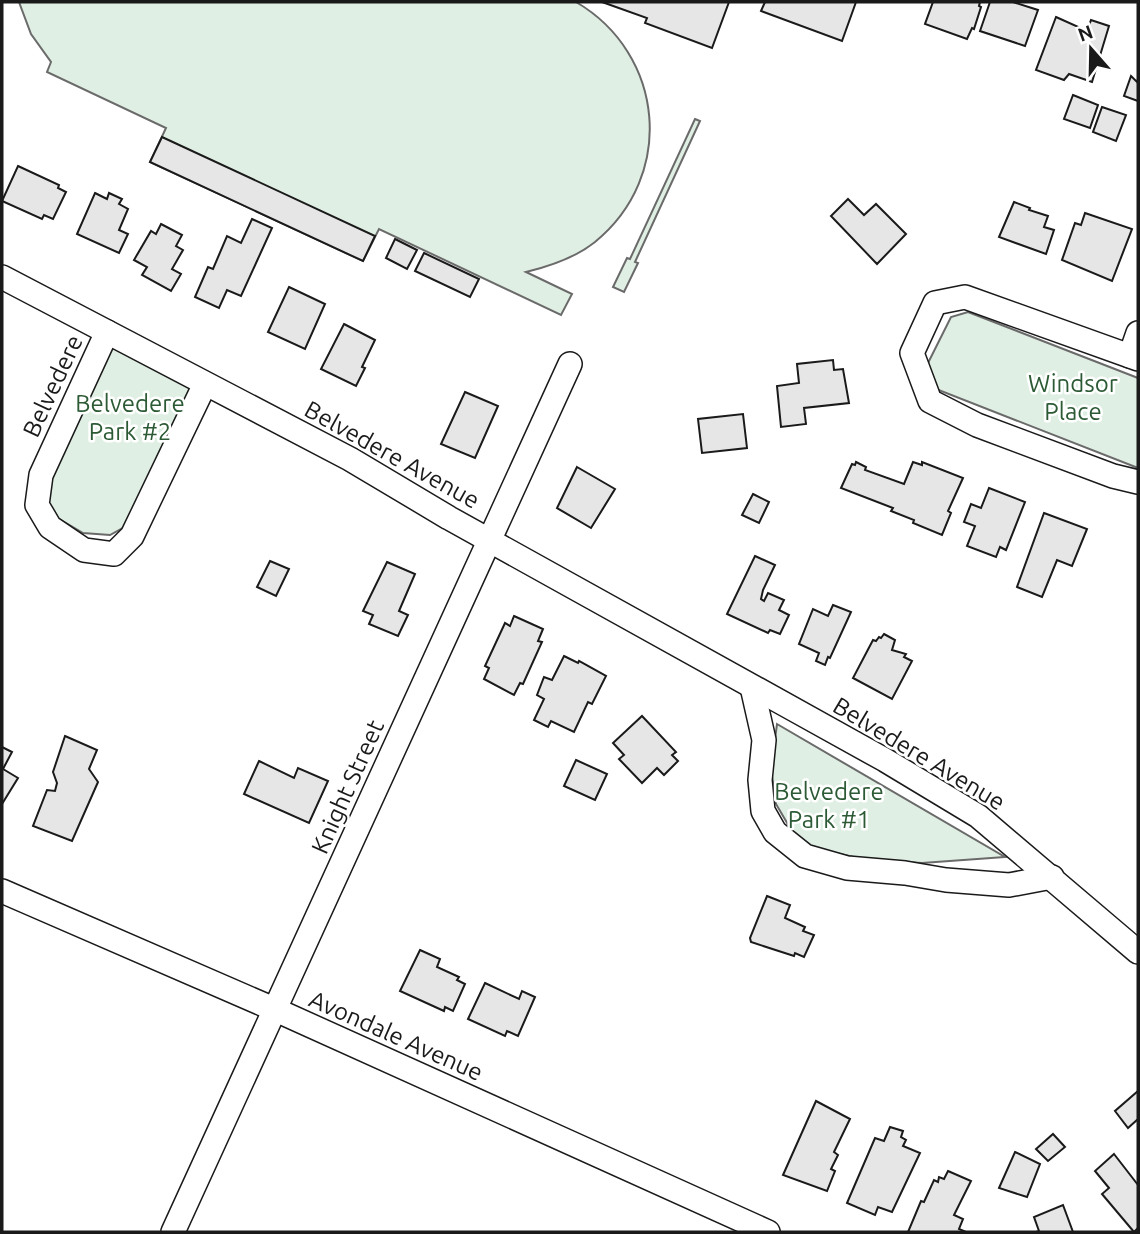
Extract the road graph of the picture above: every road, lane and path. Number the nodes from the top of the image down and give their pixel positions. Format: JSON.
{"nodes":[{"id":1,"x":2,"y":277,"type":"edge"},
{"id":2,"x":107,"y":332,"type":"junction"},
{"id":3,"x":1138,"y":333,"type":"edge"},
{"id":4,"x":1134,"y":358,"type":"edge"},
{"id":5,"x":570,"y":363,"type":"dead end"},
{"id":6,"x":205,"y":384,"type":"junction"},
{"id":7,"x":1138,"y":482,"type":"edge"},
{"id":8,"x":489,"y":540,"type":"junction"},
{"id":9,"x":752,"y":687,"type":"junction"},
{"id":10,"x":1052,"y":877,"type":"junction"},
{"id":11,"x":2,"y":891,"type":"edge"},
{"id":12,"x":1138,"y":952,"type":"edge"},
{"id":13,"x":276,"y":1010,"type":"junction"},
{"id":14,"x":173,"y":1232,"type":"edge"},
{"id":15,"x":768,"y":1232,"type":"edge"}],
"edges":[{"from":1,"to":2,"type":"street","name":"Belvedere Avenue"},
{"from":2,"to":6,"type":"street","name":"Belvedere Avenue"},
{"from":2,"to":6,"type":"street","name":"Belvedere"},
{"from":3,"to":4,"type":"street"},
{"from":4,"to":7,"type":"street"},
{"from":5,"to":8,"type":"street","name":"Knight Street"},
{"from":6,"to":8,"type":"street","name":"Belvedere Avenue"},
{"from":8,"to":9,"type":"street","name":"Belvedere Avenue"},
{"from":8,"to":13,"type":"street","name":"Knight Street"},
{"from":9,"to":10,"type":"street","name":"Belvedere Avenue"},
{"from":9,"to":10,"type":"street"},
{"from":10,"to":12,"type":"street","name":"Belvedere Avenue"},
{"from":11,"to":13,"type":"street","name":"Avondale Avenue"},
{"from":13,"to":14,"type":"street","name":"Knight Street"},
{"from":13,"to":15,"type":"street","name":"Avondale Avenue"}]}
